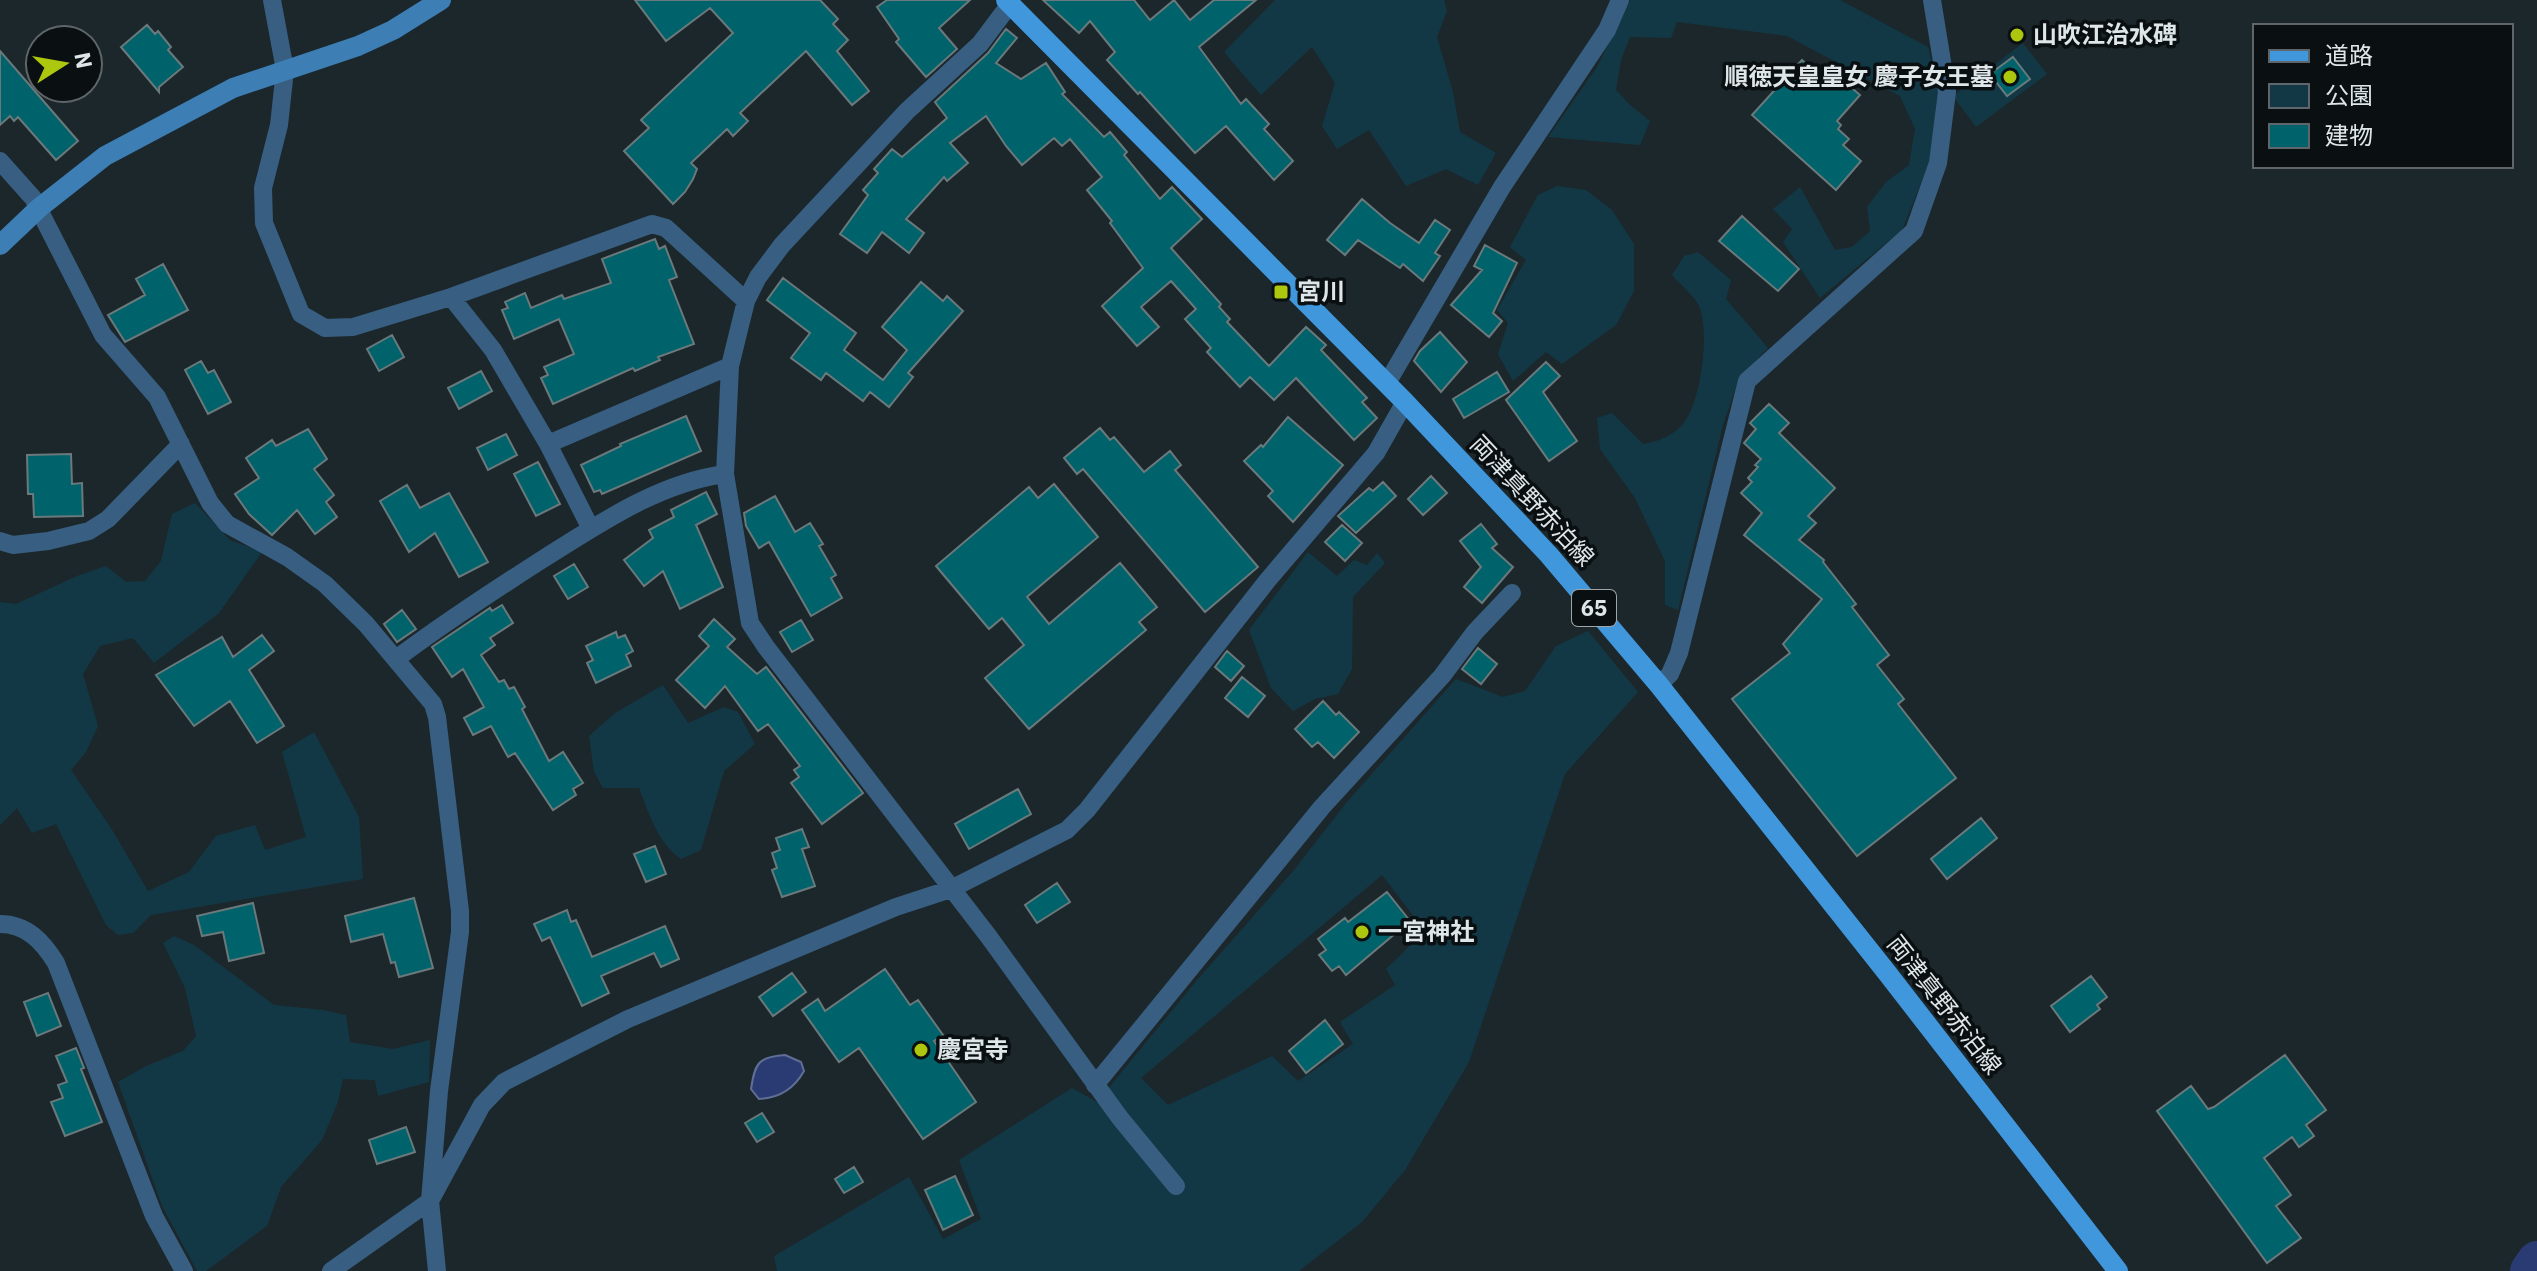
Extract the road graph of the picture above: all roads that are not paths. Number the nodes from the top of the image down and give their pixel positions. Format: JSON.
{"nodes":[{"id":1,"x":272,"y":0,"type":"edge"},
{"id":2,"x":441,"y":0,"type":"edge"},
{"id":3,"x":1620,"y":0,"type":"edge"},
{"id":4,"x":1932,"y":0,"type":"edge"},
{"id":5,"x":1008,"y":2,"type":"edge"},
{"id":6,"x":285,"y":70,"type":"junction"},
{"id":7,"x":0,"y":161,"type":"edge"},
{"id":8,"x":39,"y":208,"type":"junction"},
{"id":9,"x":0,"y":245,"type":"edge"},
{"id":10,"x":451,"y":297,"type":"junction"},
{"id":11,"x":746,"y":301,"type":"junction"},
{"id":12,"x":730,"y":366,"type":"junction"},
{"id":13,"x":1387,"y":383,"type":"junction"},
{"id":14,"x":1405,"y":402,"type":"junction"},
{"id":15,"x":181,"y":444,"type":"junction"},
{"id":16,"x":548,"y":444,"type":"junction"},
{"id":17,"x":725,"y":474,"type":"junction"},
{"id":18,"x":591,"y":529,"type":"junction"},
{"id":19,"x":0,"y":541,"type":"edge"},
{"id":20,"x":1512,"y":593,"type":"dead end"},
{"id":21,"x":396,"y":659,"type":"junction"},
{"id":22,"x":1659,"y":685,"type":"junction"},
{"id":23,"x":951,"y":889,"type":"junction"},
{"id":24,"x":0,"y":924,"type":"edge"},
{"id":25,"x":1095,"y":1085,"type":"junction"},
{"id":26,"x":1176,"y":1186,"type":"dead end"},
{"id":27,"x":430,"y":1201,"type":"junction"},
{"id":28,"x":184,"y":1271,"type":"edge"},
{"id":29,"x":331,"y":1271,"type":"edge"},
{"id":30,"x":437,"y":1271,"type":"edge"},
{"id":31,"x":2118,"y":1271,"type":"edge"}],
"edges":[{"from":1,"to":6,"type":"street"},
{"from":2,"to":6,"type":"street"},
{"from":3,"to":13,"type":"street"},
{"from":4,"to":22,"type":"street"},
{"from":5,"to":11,"type":"street"},
{"from":5,"to":13,"type":"main road","name":"両津真野赤泊線","number":"65"},
{"from":6,"to":8,"type":"street"},
{"from":6,"to":10,"type":"street"},
{"from":7,"to":8,"type":"street"},
{"from":8,"to":9,"type":"street"},
{"from":8,"to":15,"type":"street"},
{"from":10,"to":11,"type":"street"},
{"from":10,"to":16,"type":"street"},
{"from":11,"to":12,"type":"street"},
{"from":12,"to":16,"type":"street"},
{"from":12,"to":17,"type":"street"},
{"from":13,"to":14,"type":"main road","name":"両津真野赤泊線","number":"65"},
{"from":14,"to":22,"type":"main road","name":"両津真野赤泊線","number":"65"},
{"from":14,"to":23,"type":"street"},
{"from":15,"to":19,"type":"street"},
{"from":15,"to":21,"type":"street"},
{"from":16,"to":18,"type":"street"},
{"from":17,"to":18,"type":"street"},
{"from":17,"to":23,"type":"street"},
{"from":18,"to":21,"type":"street"},
{"from":20,"to":25,"type":"street"},
{"from":21,"to":27,"type":"street"},
{"from":22,"to":31,"type":"main road","name":"両津真野赤泊線","number":"65"},
{"from":23,"to":25,"type":"street"},
{"from":23,"to":27,"type":"street"},
{"from":24,"to":28,"type":"street"},
{"from":25,"to":26,"type":"street"},
{"from":27,"to":29,"type":"street"},
{"from":27,"to":30,"type":"street"}]}
